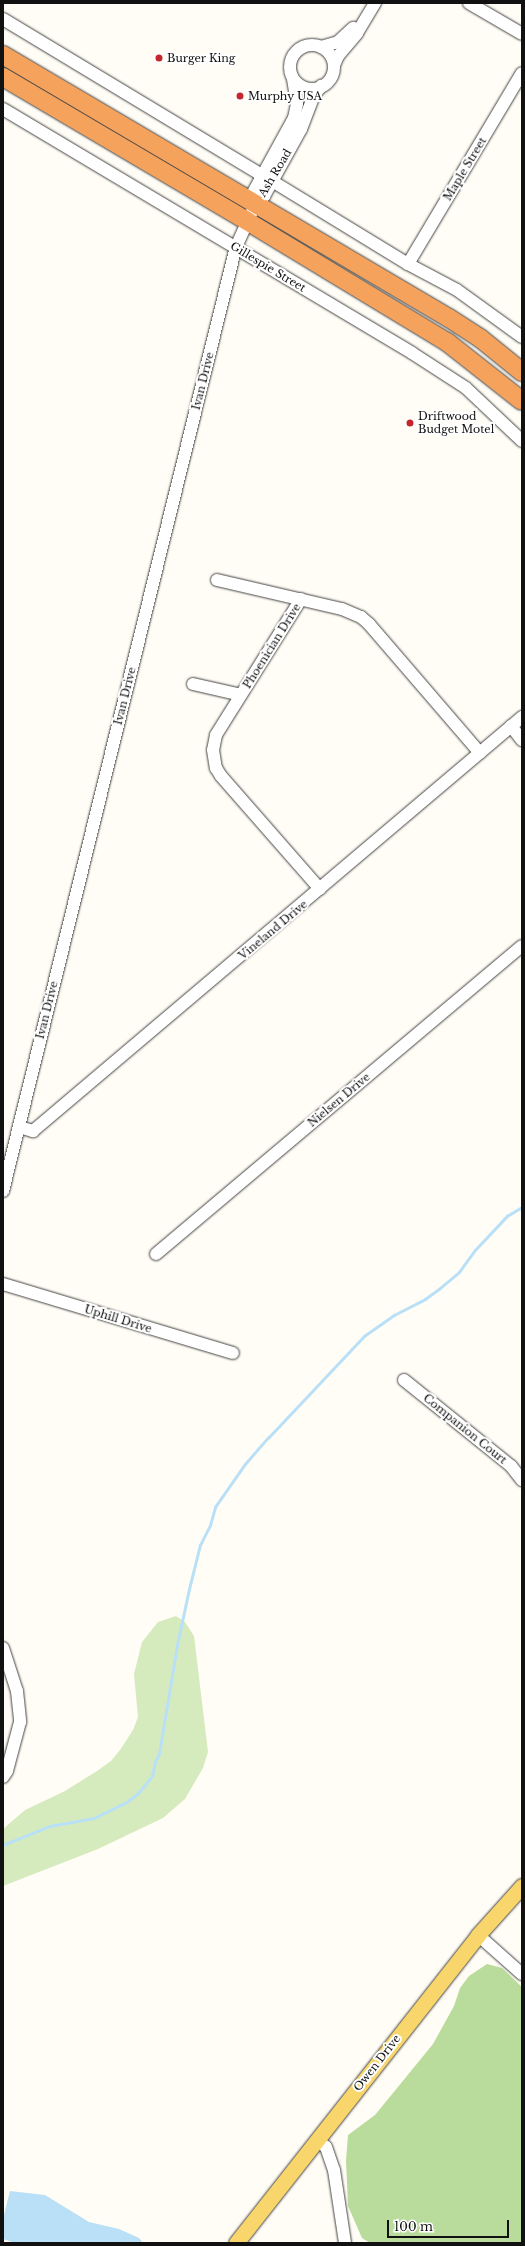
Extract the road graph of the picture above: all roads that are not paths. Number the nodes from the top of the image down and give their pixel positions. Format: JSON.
{"nodes":[{"id":1,"x":368,"y":3,"type":"edge"},
{"id":2,"x":375,"y":3,"type":"edge"},
{"id":3,"x":469,"y":3,"type":"edge"},
{"id":4,"x":3,"y":19,"type":"edge"},
{"id":5,"x":522,"y":34,"type":"edge"},
{"id":6,"x":321,"y":47,"type":"junction"},
{"id":7,"x":3,"y":54,"type":"edge"},
{"id":8,"x":334,"y":65,"type":"junction"},
{"id":9,"x":522,"y":74,"type":"edge"},
{"id":10,"x":3,"y":76,"type":"edge"},
{"id":11,"x":293,"y":79,"type":"junction"},
{"id":12,"x":321,"y":86,"type":"junction"},
{"id":13,"x":3,"y":109,"type":"edge"},
{"id":14,"x":267,"y":178,"type":"junction"},
{"id":15,"x":256,"y":203,"type":"junction"},
{"id":16,"x":247,"y":221,"type":"junction"},
{"id":17,"x":236,"y":247,"type":"junction"},
{"id":18,"x":408,"y":264,"type":"junction"},
{"id":19,"x":435,"y":335,"type":"junction"},
{"id":20,"x":522,"y":337,"type":"edge"},
{"id":21,"x":522,"y":372,"type":"edge"},
{"id":22,"x":522,"y":389,"type":"edge"},
{"id":23,"x":522,"y":401,"type":"edge"},
{"id":24,"x":522,"y":441,"type":"edge"},
{"id":25,"x":217,"y":580,"type":"dead end"},
{"id":26,"x":301,"y":599,"type":"junction"},
{"id":27,"x":193,"y":684,"type":"dead end"},
{"id":28,"x":241,"y":695,"type":"junction"},
{"id":29,"x":522,"y":717,"type":"edge"},
{"id":30,"x":511,"y":726,"type":"junction"},
{"id":31,"x":522,"y":740,"type":"edge"},
{"id":32,"x":480,"y":753,"type":"junction"},
{"id":33,"x":320,"y":889,"type":"junction"},
{"id":34,"x":522,"y":946,"type":"edge"},
{"id":35,"x":19,"y":1127,"type":"junction"},
{"id":36,"x":3,"y":1192,"type":"edge"},
{"id":37,"x":156,"y":1254,"type":"dead end"},
{"id":38,"x":3,"y":1284,"type":"edge"},
{"id":39,"x":233,"y":1353,"type":"dead end"},
{"id":40,"x":404,"y":1380,"type":"dead end"},
{"id":41,"x":522,"y":1480,"type":"edge"},
{"id":42,"x":3,"y":1648,"type":"edge"},
{"id":43,"x":3,"y":1777,"type":"edge"},
{"id":44,"x":522,"y":1886,"type":"edge"},
{"id":45,"x":478,"y":1935,"type":"junction"},
{"id":46,"x":522,"y":1974,"type":"edge"},
{"id":47,"x":317,"y":2140,"type":"junction"},
{"id":48,"x":236,"y":2243,"type":"edge"},
{"id":49,"x":346,"y":2243,"type":"edge"}],
"edges":[{"from":1,"to":6,"type":"street"},
{"from":2,"to":8,"type":"street"},
{"from":3,"to":5,"type":"street"},
{"from":4,"to":14,"type":"street"},
{"from":6,"to":8,"type":"street"},
{"from":6,"to":11,"type":"street"},
{"from":7,"to":15,"type":"highway"},
{"from":8,"to":12,"type":"street"},
{"from":9,"to":18,"type":"street","name":"Maple Street"},
{"from":10,"to":16,"type":"highway"},
{"from":11,"to":12,"type":"street"},
{"from":11,"to":14,"type":"street","name":"Ash Road"},
{"from":12,"to":14,"type":"street","name":"Ash Road"},
{"from":13,"to":17,"type":"street","name":"Gillespie Street"},
{"from":14,"to":15,"type":"street","name":"Ash Road"},
{"from":14,"to":18,"type":"street"},
{"from":15,"to":16,"type":"street","name":"Ivan Drive"},
{"from":15,"to":21,"type":"highway"},
{"from":16,"to":17,"type":"street","name":"Ivan Drive"},
{"from":16,"to":19,"type":"highway"},
{"from":17,"to":24,"type":"street","name":"Gillespie Street"},
{"from":17,"to":35,"type":"street","name":"Ivan Drive"},
{"from":18,"to":20,"type":"street"},
{"from":19,"to":22,"type":"highway"},
{"from":19,"to":23,"type":"highway"},
{"from":25,"to":26,"type":"street"},
{"from":26,"to":28,"type":"street","name":"Phoenician Drive"},
{"from":26,"to":32,"type":"street","name":"Phoenician Drive"},
{"from":27,"to":28,"type":"street"},
{"from":28,"to":33,"type":"street","name":"Phoenician Drive"},
{"from":29,"to":30,"type":"street","name":"Vineland Drive"},
{"from":30,"to":31,"type":"street"},
{"from":30,"to":32,"type":"street","name":"Vineland Drive"},
{"from":32,"to":33,"type":"street","name":"Vineland Drive"},
{"from":33,"to":35,"type":"street","name":"Vineland Drive"},
{"from":34,"to":37,"type":"street","name":"Nielsen Drive"},
{"from":35,"to":36,"type":"street","name":"Ivan Drive"},
{"from":38,"to":39,"type":"street","name":"Uphill Drive"},
{"from":40,"to":41,"type":"street","name":"Companion Court"},
{"from":42,"to":43,"type":"street"},
{"from":44,"to":45,"type":"main road","name":"Owen Drive"},
{"from":45,"to":46,"type":"street"},
{"from":45,"to":47,"type":"main road","name":"Owen Drive"},
{"from":47,"to":48,"type":"main road","name":"Owen Drive"},
{"from":47,"to":49,"type":"street"}]}
